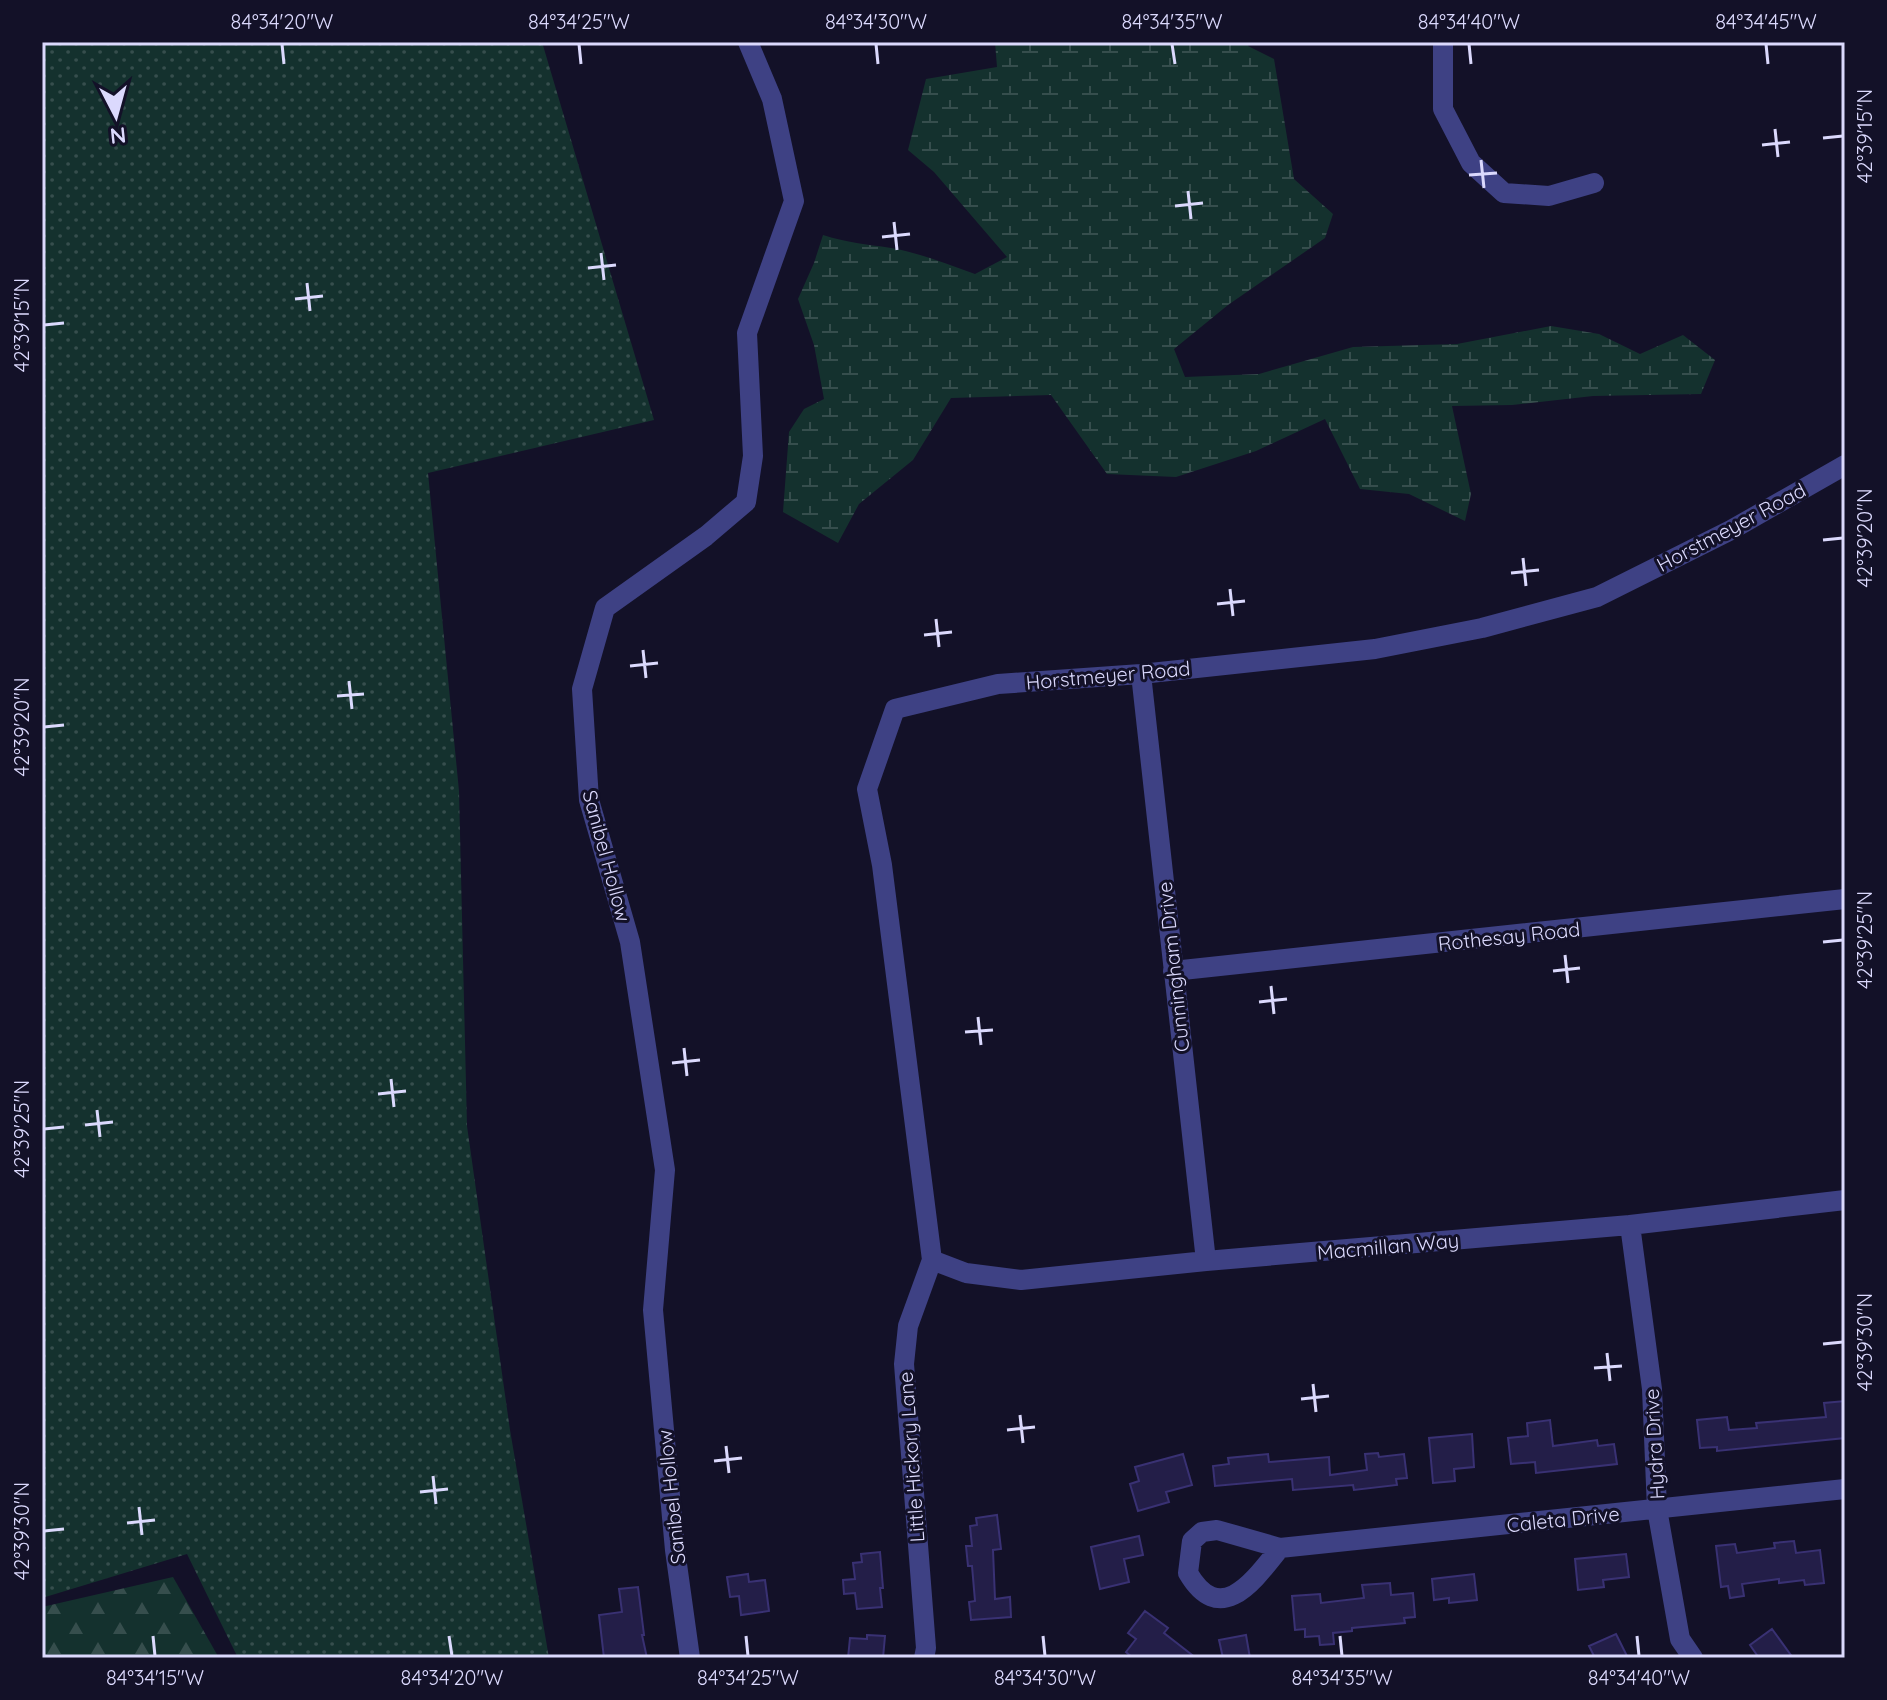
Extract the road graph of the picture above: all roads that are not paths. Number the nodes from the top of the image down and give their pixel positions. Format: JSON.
{"nodes":[{"id":1,"x":748,"y":42,"type":"edge"},
{"id":2,"x":1443,"y":42,"type":"edge"},
{"id":3,"x":1594,"y":183,"type":"dead end"},
{"id":4,"x":1845,"y":465,"type":"edge"},
{"id":5,"x":1141,"y":674,"type":"junction"},
{"id":6,"x":1845,"y":899,"type":"edge"},
{"id":7,"x":1173,"y":971,"type":"junction"},
{"id":8,"x":1845,"y":1200,"type":"edge"},
{"id":9,"x":1630,"y":1225,"type":"junction"},
{"id":10,"x":932,"y":1260,"type":"junction"},
{"id":11,"x":1206,"y":1261,"type":"junction"},
{"id":12,"x":1845,"y":1489,"type":"edge"},
{"id":13,"x":1657,"y":1509,"type":"junction"},
{"id":14,"x":1280,"y":1548,"type":"junction"},
{"id":15,"x":690,"y":1658,"type":"edge"},
{"id":16,"x":924,"y":1658,"type":"edge"},
{"id":17,"x":1693,"y":1658,"type":"edge"}],
"edges":[{"from":1,"to":15,"type":"street","name":"Sanibel Hollow"},
{"from":2,"to":3,"type":"street"},
{"from":4,"to":5,"type":"street","name":"Horstmeyer Road"},
{"from":5,"to":7,"type":"street","name":"Cunningham Drive"},
{"from":5,"to":10,"type":"street","name":"Horstmeyer Road"},
{"from":6,"to":7,"type":"street","name":"Rothesay Road"},
{"from":7,"to":11,"type":"street","name":"Cunningham Drive"},
{"from":8,"to":9,"type":"street","name":"Macmillan Way"},
{"from":9,"to":11,"type":"street","name":"Macmillan Way"},
{"from":9,"to":13,"type":"street","name":"Hydra Drive"},
{"from":10,"to":11,"type":"street","name":"Macmillan Way"},
{"from":10,"to":16,"type":"street","name":"Little Hickory Lane"},
{"from":12,"to":13,"type":"street","name":"Caleta Drive"},
{"from":13,"to":14,"type":"street","name":"Caleta Drive"},
{"from":13,"to":17,"type":"street","name":"Hydra Drive"},
{"from":14,"to":14,"type":"street","name":"Caleta Drive"}]}
